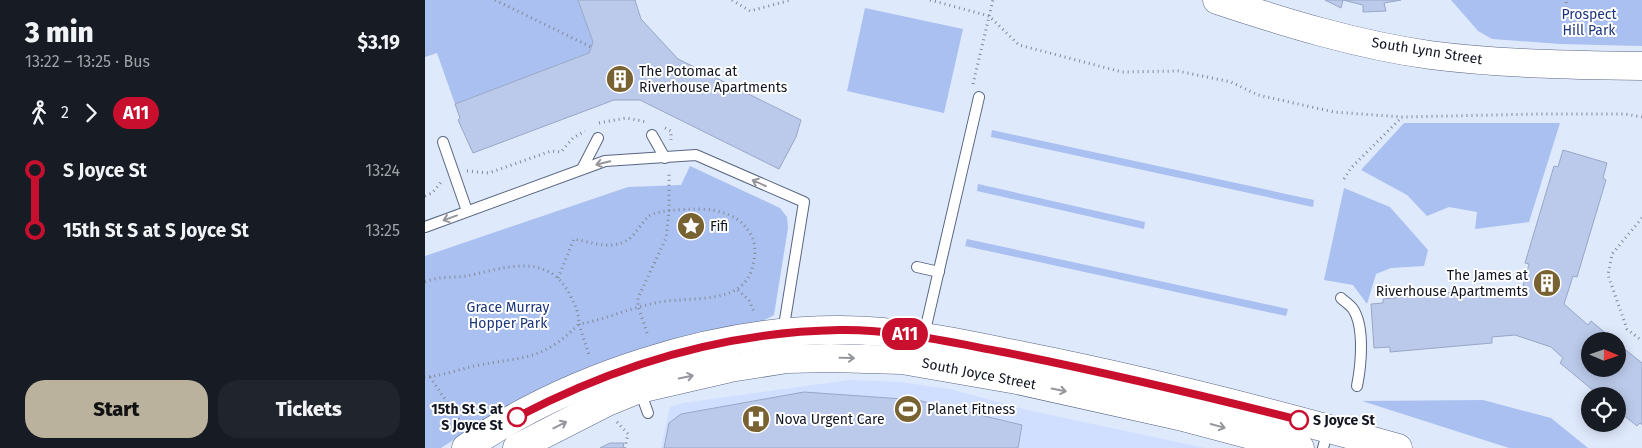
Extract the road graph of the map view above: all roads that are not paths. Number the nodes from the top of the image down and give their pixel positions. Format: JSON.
{"nodes":[{"id":1,"x":1217,"y":0,"type":"edge"},
{"id":2,"x":1642,"y":66,"type":"edge"},
{"id":3,"x":979,"y":96,"type":"dead end"},
{"id":4,"x":652,"y":135,"type":"dead end"},
{"id":5,"x":598,"y":138,"type":"dead end"},
{"id":6,"x":443,"y":142,"type":"dead end"},
{"id":7,"x":665,"y":158,"type":"junction"},
{"id":8,"x":582,"y":169,"type":"junction"},
{"id":9,"x":467,"y":211,"type":"junction"},
{"id":10,"x":425,"y":227,"type":"edge"},
{"id":11,"x":917,"y":267,"type":"dead end"},
{"id":12,"x":939,"y":272,"type":"junction"},
{"id":13,"x":1341,"y":298,"type":"dead end"},
{"id":14,"x":924,"y":336,"type":"junction"},
{"id":15,"x":783,"y":346,"type":"junction"},
{"id":16,"x":639,"y":385,"type":"junction"},
{"id":17,"x":1357,"y":386,"type":"dead end"},
{"id":18,"x":1326,"y":438,"type":"edge"},
{"id":19,"x":466,"y":448,"type":"edge"},
{"id":20,"x":517,"y":448,"type":"edge"},
{"id":21,"x":1300,"y":448,"type":"edge"},
{"id":22,"x":1398,"y":448,"type":"edge"}],
"edges":[{"from":1,"to":2,"type":"main road","name":"South Lynn Street"},
{"from":3,"to":12,"type":"lane"},
{"from":4,"to":7,"type":"lane"},
{"from":5,"to":8,"type":"lane"},
{"from":6,"to":9,"type":"lane"},
{"from":7,"to":8,"type":"lane","one_way":true},
{"from":15,"to":7,"type":"lane","one_way":true},
{"from":8,"to":9,"type":"lane"},
{"from":9,"to":10,"type":"lane","one_way":true},
{"from":11,"to":12,"type":"lane"},
{"from":12,"to":14,"type":"lane"},
{"from":13,"to":17,"type":"lane"},
{"from":14,"to":15,"type":"main road","name":"South Joyce Street"},
{"from":14,"to":18,"type":"main road","name":"South Joyce Street"},
{"from":15,"to":16,"type":"main road","name":"South Joyce Street"},
{"from":15,"to":21,"type":"main road","name":"South Joyce Street","one_way":true},
{"from":16,"to":19,"type":"main road","name":"South Joyce Street"},
{"from":20,"to":16,"type":"main road","name":"South Joyce Street","one_way":true},
{"from":18,"to":22,"type":"main road","name":"South Joyce Street"}]}
